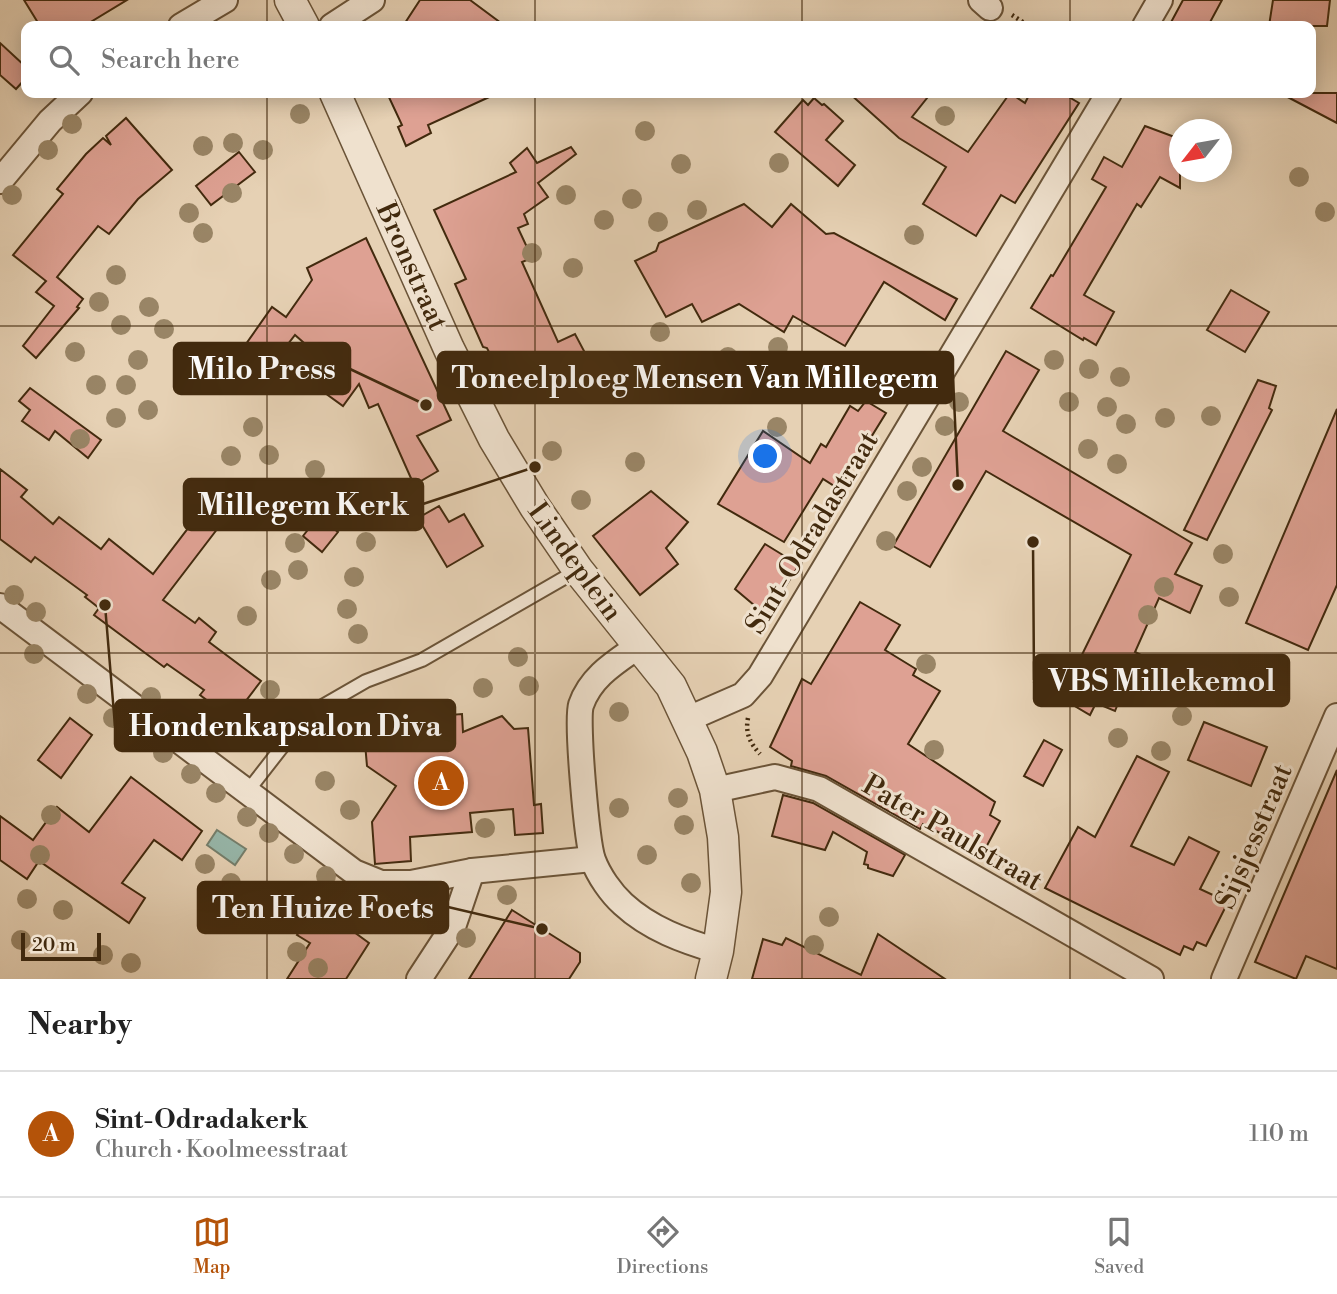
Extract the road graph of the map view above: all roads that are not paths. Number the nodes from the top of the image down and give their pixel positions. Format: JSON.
{"nodes":[{"id":1,"x":225,"y":0,"type":"edge"},
{"id":2,"x":290,"y":0,"type":"edge"},
{"id":3,"x":372,"y":0,"type":"edge"},
{"id":4,"x":1160,"y":0,"type":"edge"},
{"id":5,"x":189,"y":21,"type":"edge"},
{"id":6,"x":301,"y":21,"type":"edge"},
{"id":7,"x":340,"y":21,"type":"edge"},
{"id":8,"x":1148,"y":21,"type":"edge"},
{"id":9,"x":75,"y":98,"type":"edge"},
{"id":10,"x":337,"y":98,"type":"edge"},
{"id":11,"x":1106,"y":98,"type":"edge"},
{"id":12,"x":0,"y":181,"type":"edge"},
{"id":13,"x":494,"y":439,"type":"joint"},
{"id":14,"x":578,"y":570,"type":"junction"},
{"id":15,"x":0,"y":606,"type":"edge"},
{"id":16,"x":640,"y":645,"type":"junction"},
{"id":17,"x":1337,"y":716,"type":"edge"},
{"id":18,"x":688,"y":719,"type":"junction"},
{"id":19,"x":715,"y":790,"type":"junction"},
{"id":20,"x":247,"y":792,"type":"junction"},
{"id":21,"x":592,"y":859,"type":"junction"},
{"id":22,"x":472,"y":872,"type":"junction"},
{"id":23,"x":715,"y":965,"type":"edge"},
{"id":24,"x":419,"y":979,"type":"edge"},
{"id":25,"x":1150,"y":979,"type":"edge"},
{"id":26,"x":1224,"y":979,"type":"edge"}],
"edges":[{"from":1,"to":5,"type":"street"},
{"from":2,"to":6,"type":"street"},
{"from":3,"to":7,"type":"street"},
{"from":4,"to":8,"type":"street"},
{"from":9,"to":12,"type":"street"},
{"from":10,"to":13,"type":"street","name":"Bronstraat"},
{"from":11,"to":18,"type":"street","name":"Sint-Odradastraat"},
{"from":13,"to":14,"type":"street","name":"Lindeplein"},
{"from":14,"to":16,"type":"street","name":"Lindeplein"},
{"from":14,"to":20,"type":"lane"},
{"from":15,"to":20,"type":"street"},
{"from":16,"to":18,"type":"street","name":"Lindeplein"},
{"from":16,"to":21,"type":"street","name":"Lindeplein"},
{"from":17,"to":26,"type":"street","name":"Sijsjesstraat"},
{"from":18,"to":19,"type":"street","name":"Lindeplein"},
{"from":19,"to":23,"type":"street","name":"Lindeplein"},
{"from":19,"to":25,"type":"street","name":"Pater Paulstraat"},
{"from":20,"to":22,"type":"street"},
{"from":21,"to":22,"type":"street"},
{"from":21,"to":23,"type":"street","name":"Lindeplein"},
{"from":22,"to":24,"type":"street"}]}
